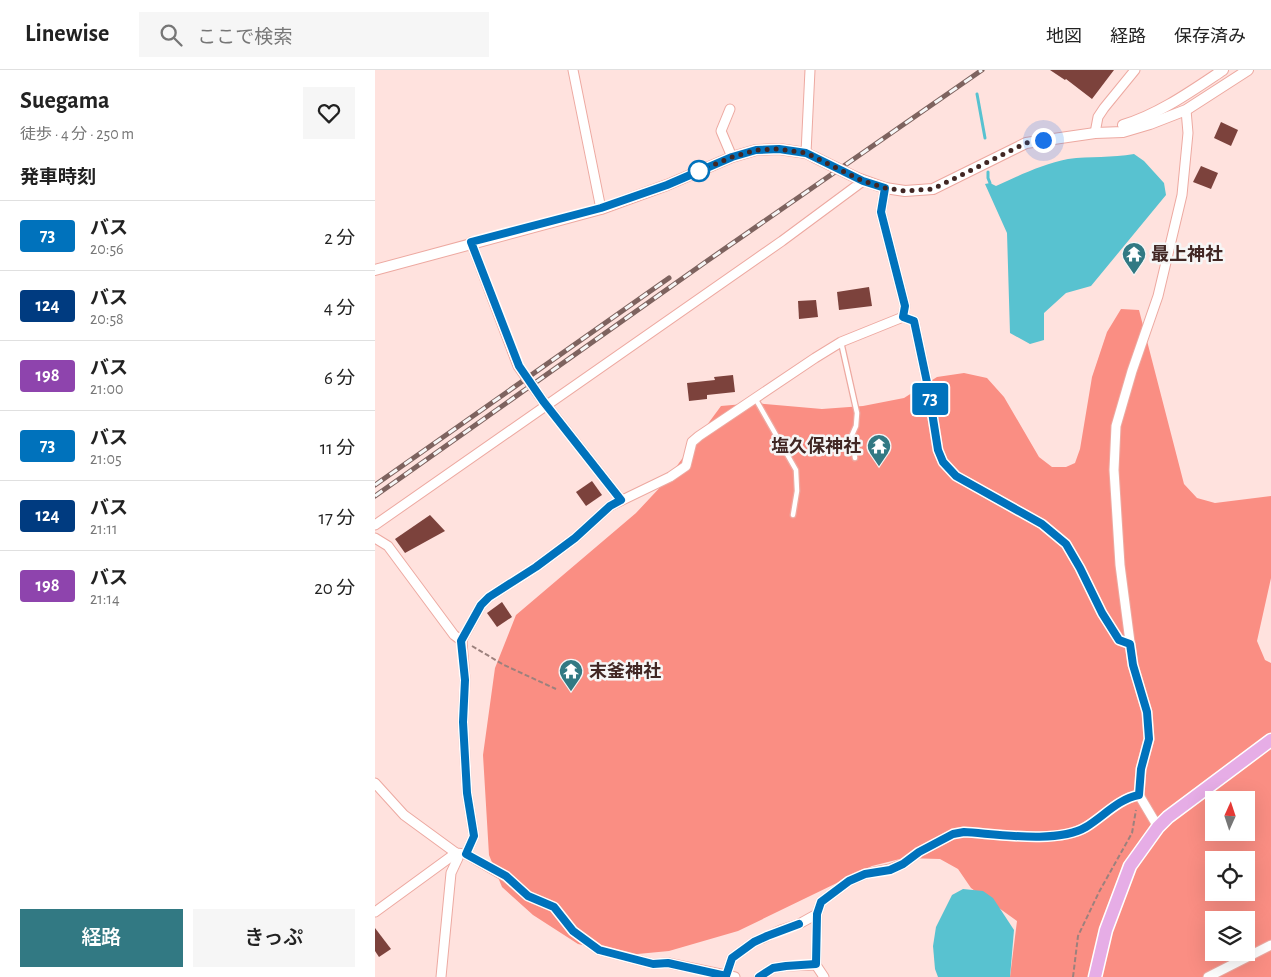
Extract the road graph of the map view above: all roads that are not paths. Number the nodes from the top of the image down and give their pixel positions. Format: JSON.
{"nodes":[{"id":1,"x":573,"y":70,"type":"edge"},
{"id":2,"x":810,"y":70,"type":"edge"},
{"id":3,"x":1135,"y":70,"type":"edge"},
{"id":4,"x":1223,"y":70,"type":"edge"},
{"id":5,"x":1248,"y":70,"type":"edge"},
{"id":6,"x":730,"y":110,"type":"dead end"},
{"id":7,"x":1186,"y":110,"type":"junction"},
{"id":8,"x":1095,"y":133,"type":"junction"},
{"id":9,"x":810,"y":155,"type":"junction"},
{"id":10,"x":732,"y":157,"type":"junction"},
{"id":11,"x":860,"y":179,"type":"junction"},
{"id":12,"x":885,"y":188,"type":"junction"},
{"id":13,"x":601,"y":208,"type":"junction"},
{"id":14,"x":471,"y":242,"type":"junction"},
{"id":15,"x":375,"y":270,"type":"edge"},
{"id":16,"x":903,"y":317,"type":"junction"},
{"id":17,"x":841,"y":342,"type":"junction"},
{"id":18,"x":755,"y":398,"type":"junction"},
{"id":19,"x":545,"y":403,"type":"junction"},
{"id":20,"x":855,"y":458,"type":"dead end"},
{"id":21,"x":621,"y":500,"type":"junction"},
{"id":22,"x":793,"y":515,"type":"dead end"},
{"id":23,"x":375,"y":525,"type":"edge"},
{"id":24,"x":375,"y":538,"type":"edge"},
{"id":25,"x":461,"y":641,"type":"junction"},
{"id":26,"x":1130,"y":644,"type":"junction"},
{"id":27,"x":1271,"y":740,"type":"edge"},
{"id":28,"x":375,"y":783,"type":"edge"},
{"id":29,"x":1139,"y":795,"type":"junction"},
{"id":30,"x":1158,"y":827,"type":"junction"},
{"id":31,"x":455,"y":853,"type":"junction"},
{"id":32,"x":466,"y":854,"type":"junction"},
{"id":33,"x":375,"y":912,"type":"edge"},
{"id":34,"x":817,"y":914,"type":"junction"},
{"id":35,"x":1271,"y":945,"type":"edge"},
{"id":36,"x":816,"y":964,"type":"junction"},
{"id":37,"x":726,"y":976,"type":"edge"},
{"id":38,"x":441,"y":977,"type":"edge"},
{"id":39,"x":735,"y":977,"type":"edge"},
{"id":40,"x":759,"y":977,"type":"edge"},
{"id":41,"x":824,"y":977,"type":"edge"},
{"id":42,"x":1095,"y":977,"type":"edge"},
{"id":43,"x":1208,"y":977,"type":"edge"}],
"edges":[{"from":1,"to":13,"type":"street"},
{"from":2,"to":9,"type":"street"},
{"from":3,"to":8,"type":"street"},
{"from":4,"to":8,"type":"street"},
{"from":5,"to":7,"type":"street"},
{"from":6,"to":10,"type":"street"},
{"from":7,"to":8,"type":"street"},
{"from":7,"to":26,"type":"street"},
{"from":8,"to":12,"type":"street"},
{"from":9,"to":10,"type":"street"},
{"from":9,"to":11,"type":"street","bridge":true},
{"from":10,"to":13,"type":"street"},
{"from":11,"to":12,"type":"street"},
{"from":11,"to":19,"type":"street"},
{"from":12,"to":16,"type":"street"},
{"from":13,"to":14,"type":"street"},
{"from":14,"to":15,"type":"street"},
{"from":14,"to":19,"type":"street","bridge":true},
{"from":16,"to":17,"type":"street"},
{"from":16,"to":26,"type":"street"},
{"from":17,"to":18,"type":"street"},
{"from":17,"to":20,"type":"lane"},
{"from":18,"to":21,"type":"street"},
{"from":18,"to":22,"type":"lane"},
{"from":19,"to":21,"type":"street"},
{"from":19,"to":23,"type":"street"},
{"from":21,"to":25,"type":"street"},
{"from":24,"to":25,"type":"street"},
{"from":25,"to":32,"type":"street"},
{"from":26,"to":29,"type":"street"},
{"from":27,"to":30,"type":"main road"},
{"from":28,"to":31,"type":"street"},
{"from":29,"to":30,"type":"street"},
{"from":29,"to":34,"type":"street"},
{"from":30,"to":42,"type":"main road"},
{"from":31,"to":32,"type":"street"},
{"from":31,"to":33,"type":"street"},
{"from":31,"to":38,"type":"street"},
{"from":32,"to":37,"type":"street"},
{"from":34,"to":36,"type":"street"},
{"from":34,"to":37,"type":"street"},
{"from":35,"to":43,"type":"street"},
{"from":36,"to":40,"type":"street"},
{"from":36,"to":41,"type":"street"},
{"from":37,"to":39,"type":"street"}]}
